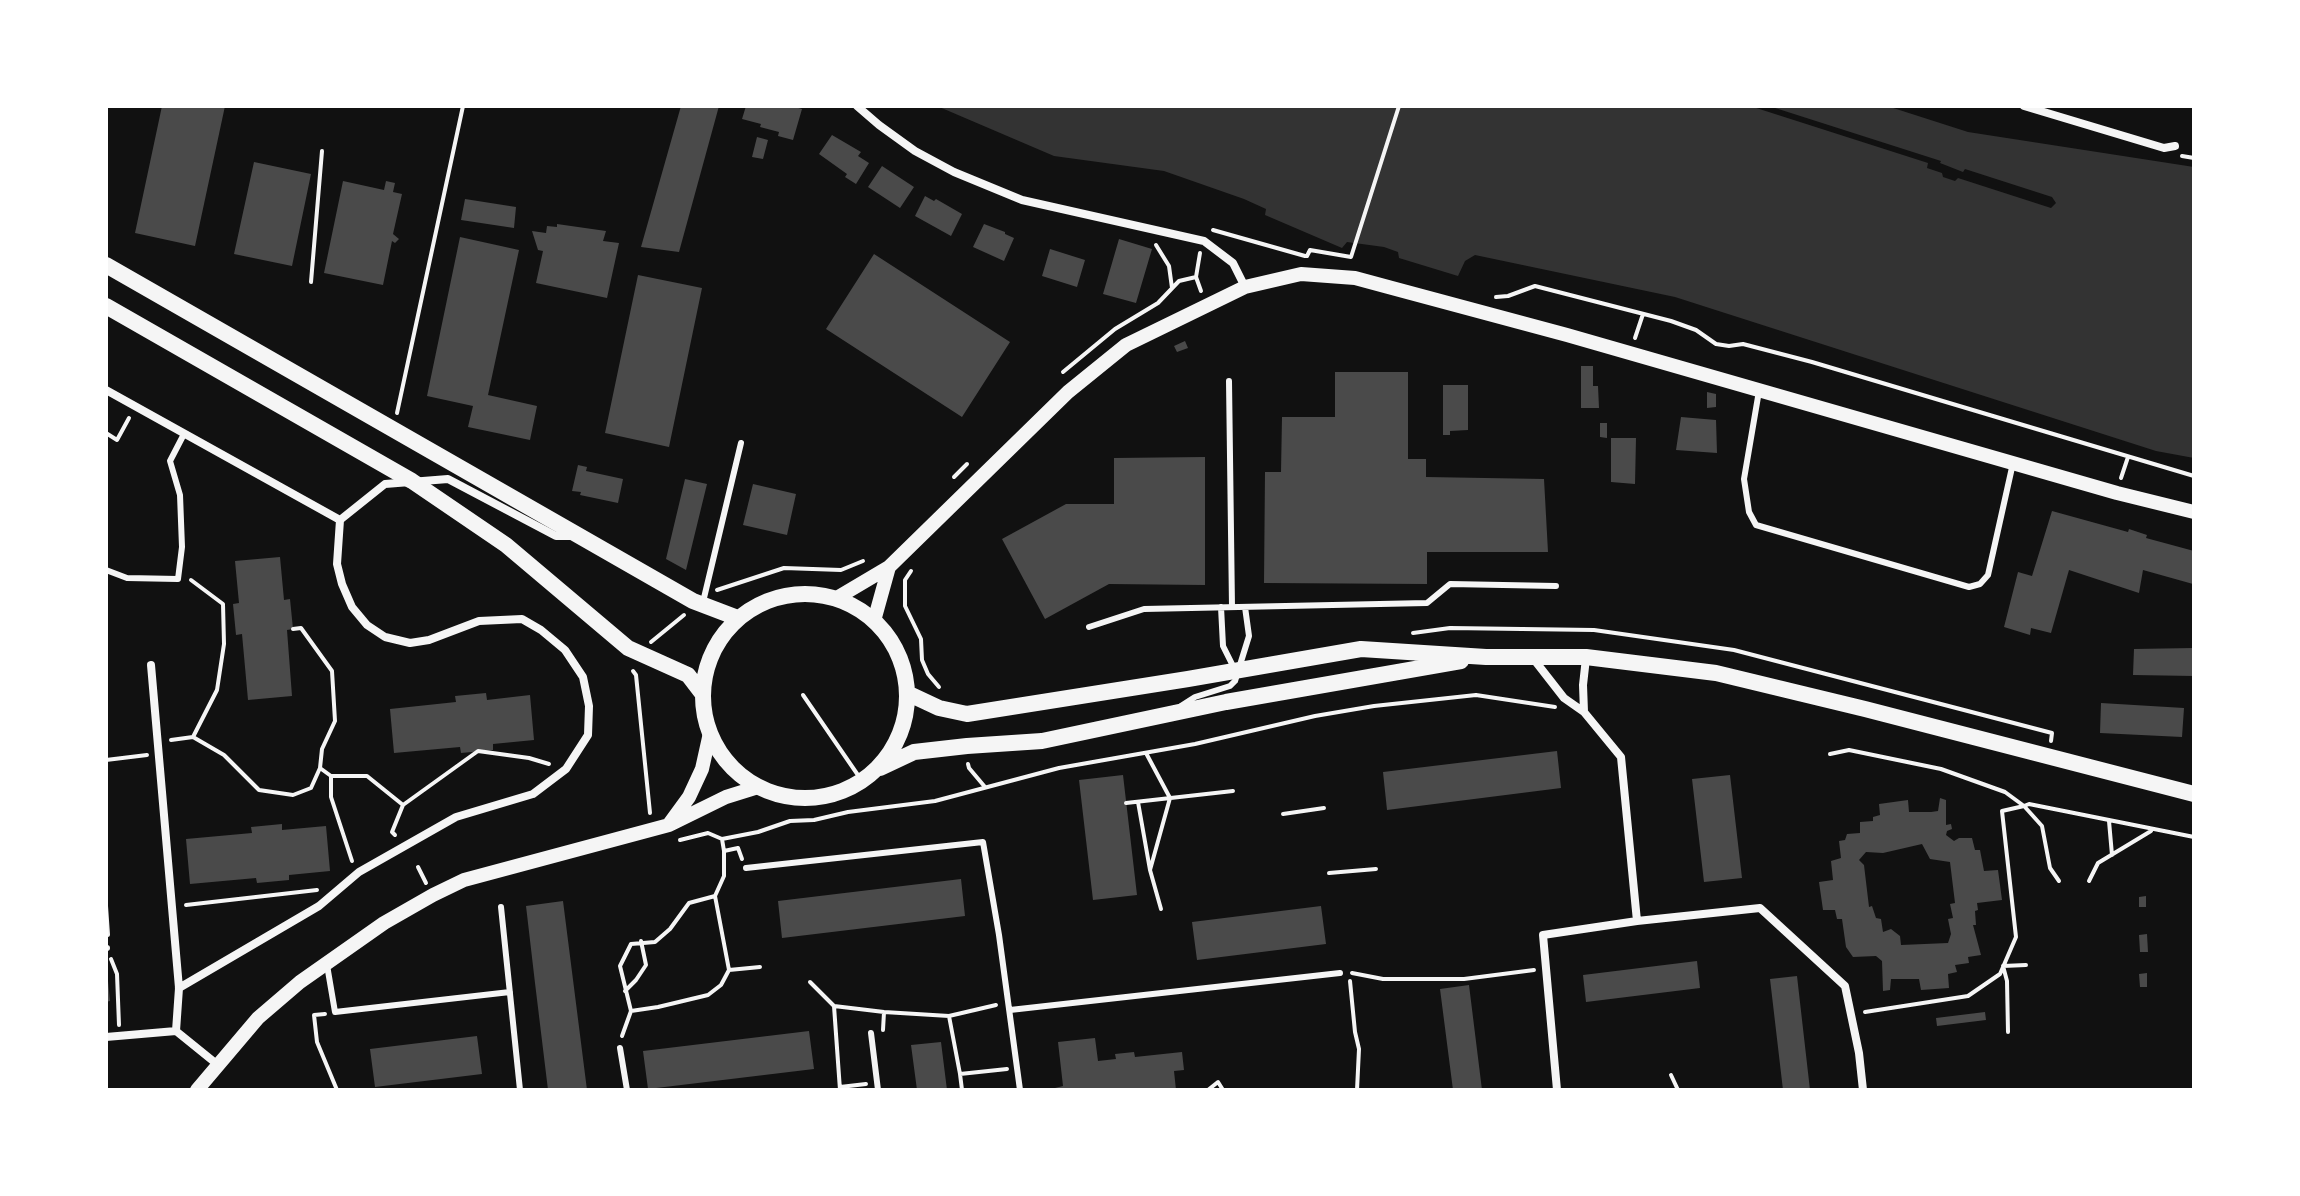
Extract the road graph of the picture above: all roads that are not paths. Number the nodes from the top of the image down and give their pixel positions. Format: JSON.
{"nodes":[{"id":1,"x":857,"y":106,"type":"edge"},
{"id":2,"x":2024,"y":106,"type":"edge"},
{"id":3,"x":2175,"y":146,"type":"dead end"},
{"id":4,"x":106,"y":265,"type":"edge"},
{"id":5,"x":1245,"y":287,"type":"junction"},
{"id":6,"x":106,"y":306,"type":"edge"},
{"id":7,"x":1229,"y":381,"type":"dead end"},
{"id":8,"x":106,"y":390,"type":"edge"},
{"id":9,"x":1759,"y":390,"type":"junction"},
{"id":10,"x":184,"y":434,"type":"junction"},
{"id":11,"x":741,"y":443,"type":"dead end"},
{"id":12,"x":2013,"y":463,"type":"junction"},
{"id":13,"x":412,"y":481,"type":"junction"},
{"id":14,"x":2194,"y":512,"type":"edge"},
{"id":15,"x":340,"y":520,"type":"junction"},
{"id":16,"x":578,"y":536,"type":"junction"},
{"id":17,"x":889,"y":567,"type":"junction"},
{"id":18,"x":106,"y":570,"type":"edge"},
{"id":19,"x":1556,"y":586,"type":"dead end"},
{"id":20,"x":704,"y":598,"type":"junction"},
{"id":21,"x":835,"y":599,"type":"junction"},
{"id":22,"x":1221,"y":607,"type":"junction"},
{"id":23,"x":1232,"y":607,"type":"junction"},
{"id":24,"x":1245,"y":607,"type":"junction"},
{"id":25,"x":735,"y":617,"type":"junction"},
{"id":26,"x":874,"y":621,"type":"junction"},
{"id":27,"x":1089,"y":627,"type":"dead end"},
{"id":28,"x":1486,"y":657,"type":"junction"},
{"id":29,"x":1531,"y":657,"type":"junction"},
{"id":30,"x":1586,"y":657,"type":"junction"},
{"id":31,"x":151,"y":665,"type":"dead end"},
{"id":32,"x":1236,"y":671,"type":"junction"},
{"id":33,"x":701,"y":692,"type":"junction"},
{"id":34,"x":907,"y":693,"type":"junction"},
{"id":35,"x":1584,"y":712,"type":"junction"},
{"id":36,"x":1167,"y":715,"type":"junction"},
{"id":37,"x":710,"y":733,"type":"junction"},
{"id":38,"x":876,"y":769,"type":"junction"},
{"id":39,"x":758,"y":787,"type":"junction"},
{"id":40,"x":2194,"y":794,"type":"edge"},
{"id":41,"x":669,"y":825,"type":"junction"},
{"id":42,"x":746,"y":868,"type":"road end"},
{"id":43,"x":501,"y":907,"type":"dead end"},
{"id":44,"x":1637,"y":921,"type":"junction"},
{"id":45,"x":327,"y":963,"type":"junction"},
{"id":46,"x":1340,"y":973,"type":"dead end"},
{"id":47,"x":179,"y":988,"type":"junction"},
{"id":48,"x":510,"y":992,"type":"junction"},
{"id":49,"x":1010,"y":1010,"type":"junction"},
{"id":50,"x":176,"y":1031,"type":"junction"},
{"id":51,"x":871,"y":1033,"type":"dead end"},
{"id":52,"x":106,"y":1037,"type":"edge"},
{"id":53,"x":620,"y":1048,"type":"road end"},
{"id":54,"x":218,"y":1065,"type":"junction"},
{"id":55,"x":878,"y":1086,"type":"edge"},
{"id":56,"x":197,"y":1090,"type":"edge"},
{"id":57,"x":520,"y":1090,"type":"edge"},
{"id":58,"x":627,"y":1090,"type":"edge"},
{"id":59,"x":1020,"y":1090,"type":"edge"},
{"id":60,"x":1557,"y":1090,"type":"edge"},
{"id":61,"x":1863,"y":1090,"type":"edge"}],
"edges":[{"from":1,"to":5,"type":"street"},
{"from":2,"to":3,"type":"street"},
{"from":4,"to":16,"type":"main road"},
{"from":5,"to":9,"type":"street"},
{"from":5,"to":17,"type":"street"},
{"from":6,"to":13,"type":"main road"},
{"from":7,"to":23,"type":"lane"},
{"from":8,"to":10,"type":"street"},
{"from":9,"to":12,"type":"street"},
{"from":9,"to":12,"type":"lane"},
{"from":10,"to":15,"type":"street"},
{"from":10,"to":18,"type":"lane"},
{"from":11,"to":20,"type":"lane"},
{"from":12,"to":14,"type":"street"},
{"from":13,"to":15,"type":"street"},
{"from":13,"to":16,"type":"street"},
{"from":13,"to":33,"type":"main road"},
{"from":15,"to":47,"type":"street"},
{"from":16,"to":20,"type":"main road"},
{"from":17,"to":21,"type":"street"},
{"from":17,"to":26,"type":"street"},
{"from":19,"to":24,"type":"lane"},
{"from":20,"to":25,"type":"main road"},
{"from":21,"to":25,"type":"main road"},
{"from":21,"to":26,"type":"main road"},
{"from":22,"to":23,"type":"lane"},
{"from":22,"to":27,"type":"lane"},
{"from":22,"to":32,"type":"lane"},
{"from":23,"to":24,"type":"lane"},
{"from":24,"to":32,"type":"lane"},
{"from":25,"to":33,"type":"main road"},
{"from":26,"to":34,"type":"main road"},
{"from":28,"to":29,"type":"main road"},
{"from":28,"to":32,"type":"main road"},
{"from":28,"to":36,"type":"main road"},
{"from":29,"to":30,"type":"main road"},
{"from":29,"to":35,"type":"street"},
{"from":30,"to":35,"type":"street"},
{"from":30,"to":40,"type":"main road"},
{"from":31,"to":47,"type":"street"},
{"from":32,"to":34,"type":"main road"},
{"from":32,"to":36,"type":"lane"},
{"from":33,"to":37,"type":"main road"},
{"from":34,"to":38,"type":"main road"},
{"from":35,"to":44,"type":"street"},
{"from":36,"to":38,"type":"main road"},
{"from":37,"to":39,"type":"main road"},
{"from":37,"to":41,"type":"street"},
{"from":38,"to":39,"type":"main road"},
{"from":39,"to":41,"type":"street"},
{"from":41,"to":45,"type":"street"},
{"from":42,"to":49,"type":"lane"},
{"from":43,"to":48,"type":"lane"},
{"from":44,"to":60,"type":"street"},
{"from":44,"to":61,"type":"street"},
{"from":45,"to":48,"type":"lane"},
{"from":45,"to":54,"type":"street"},
{"from":46,"to":49,"type":"lane"},
{"from":47,"to":50,"type":"street"},
{"from":48,"to":57,"type":"lane"},
{"from":49,"to":59,"type":"lane"},
{"from":50,"to":52,"type":"street"},
{"from":50,"to":54,"type":"street"},
{"from":51,"to":55,"type":"lane"},
{"from":53,"to":58,"type":"lane"},
{"from":54,"to":56,"type":"street"}]}
